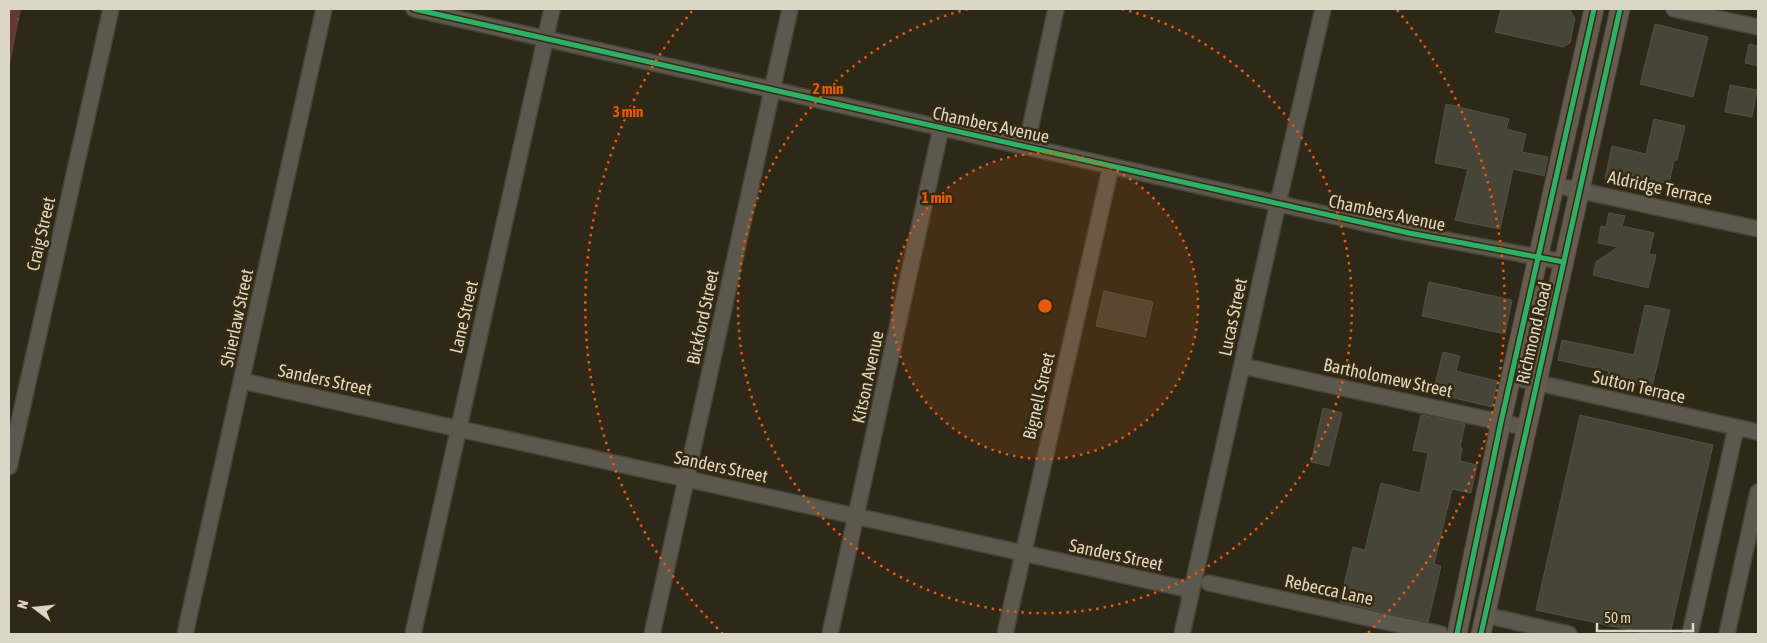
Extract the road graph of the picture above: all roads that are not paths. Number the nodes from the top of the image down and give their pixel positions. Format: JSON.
{"nodes":[{"id":1,"x":111,"y":9,"type":"edge"},
{"id":2,"x":324,"y":9,"type":"edge"},
{"id":3,"x":414,"y":9,"type":"edge"},
{"id":4,"x":552,"y":9,"type":"edge"},
{"id":5,"x":790,"y":9,"type":"edge"},
{"id":6,"x":1056,"y":9,"type":"edge"},
{"id":7,"x":1323,"y":9,"type":"edge"},
{"id":8,"x":1594,"y":9,"type":"edge"},
{"id":9,"x":1620,"y":9,"type":"edge"},
{"id":10,"x":1674,"y":9,"type":"edge"},
{"id":11,"x":1758,"y":27,"type":"edge"},
{"id":12,"x":546,"y":39,"type":"junction"},
{"id":13,"x":772,"y":90,"type":"junction"},
{"id":14,"x":941,"y":128,"type":"junction"},
{"id":15,"x":1026,"y":147,"type":"junction"},
{"id":16,"x":1111,"y":166,"type":"junction"},
{"id":17,"x":1554,"y":185,"type":"junction"},
{"id":18,"x":1580,"y":190,"type":"junction"},
{"id":19,"x":1278,"y":203,"type":"junction"},
{"id":20,"x":1758,"y":229,"type":"edge"},
{"id":21,"x":1539,"y":257,"type":"junction"},
{"id":22,"x":1564,"y":262,"type":"junction"},
{"id":23,"x":1242,"y":366,"type":"junction"},
{"id":24,"x":1511,"y":377,"type":"junction"},
{"id":25,"x":242,"y":380,"type":"junction"},
{"id":26,"x":1537,"y":383,"type":"junction"},
{"id":27,"x":1501,"y":422,"type":"junction"},
{"id":28,"x":458,"y":428,"type":"junction"},
{"id":29,"x":1527,"y":428,"type":"junction"},
{"id":30,"x":1736,"y":428,"type":"junction"},
{"id":31,"x":1758,"y":432,"type":"edge"},
{"id":32,"x":9,"y":467,"type":"edge"},
{"id":33,"x":686,"y":479,"type":"junction"},
{"id":34,"x":1758,"y":492,"type":"edge"},
{"id":35,"x":857,"y":516,"type":"junction"},
{"id":36,"x":1022,"y":554,"type":"junction"},
{"id":37,"x":1209,"y":583,"type":"dead end"},
{"id":38,"x":1191,"y":590,"type":"junction"},
{"id":39,"x":1485,"y":616,"type":"junction"},
{"id":40,"x":185,"y":634,"type":"edge"},
{"id":41,"x":413,"y":634,"type":"edge"},
{"id":42,"x":652,"y":634,"type":"edge"},
{"id":43,"x":830,"y":634,"type":"edge"},
{"id":44,"x":1005,"y":634,"type":"edge"},
{"id":45,"x":1182,"y":634,"type":"edge"},
{"id":46,"x":1441,"y":634,"type":"edge"},
{"id":47,"x":1457,"y":634,"type":"edge"},
{"id":48,"x":1481,"y":634,"type":"edge"},
{"id":49,"x":1569,"y":634,"type":"edge"},
{"id":50,"x":1690,"y":634,"type":"edge"},
{"id":51,"x":1727,"y":634,"type":"edge"}],
"edges":[{"from":1,"to":32,"type":"street","name":"Craig Street"},
{"from":2,"to":25,"type":"street","name":"Shierlaw Street"},
{"from":3,"to":12,"type":"street","name":"Chambers Avenue"},
{"from":4,"to":12,"type":"street","name":"Lane Street"},
{"from":5,"to":13,"type":"street","name":"Bickford Street"},
{"from":6,"to":15,"type":"street"},
{"from":7,"to":19,"type":"street","name":"Lucas Street"},
{"from":8,"to":17,"type":"main road","name":"Richmond Road"},
{"from":9,"to":18,"type":"main road","name":"Richmond Road"},
{"from":10,"to":11,"type":"street"},
{"from":12,"to":13,"type":"street","name":"Chambers Avenue"},
{"from":12,"to":28,"type":"street","name":"Lane Street"},
{"from":13,"to":14,"type":"street","name":"Chambers Avenue"},
{"from":13,"to":33,"type":"street","name":"Bickford Street"},
{"from":14,"to":15,"type":"street","name":"Chambers Avenue"},
{"from":14,"to":35,"type":"street","name":"Kitson Avenue"},
{"from":15,"to":16,"type":"street","name":"Chambers Avenue"},
{"from":16,"to":19,"type":"street","name":"Chambers Avenue"},
{"from":16,"to":36,"type":"street","name":"Bignell Street"},
{"from":17,"to":18,"type":"street","name":"Aldridge Terrace"},
{"from":17,"to":21,"type":"main road","name":"Richmond Road"},
{"from":18,"to":20,"type":"street","name":"Aldridge Terrace"},
{"from":18,"to":22,"type":"main road","name":"Richmond Road"},
{"from":19,"to":21,"type":"street","name":"Chambers Avenue"},
{"from":19,"to":23,"type":"street","name":"Lucas Street"},
{"from":21,"to":22,"type":"street","name":"Chambers Avenue"},
{"from":21,"to":24,"type":"main road","name":"Richmond Road"},
{"from":22,"to":26,"type":"main road","name":"Richmond Road"},
{"from":23,"to":27,"type":"street","name":"Bartholomew Street"},
{"from":23,"to":38,"type":"street","name":"Lucas Street"},
{"from":24,"to":26,"type":"street","name":"Sutton Terrace"},
{"from":24,"to":27,"type":"main road","name":"Richmond Road"},
{"from":25,"to":28,"type":"street","name":"Sanders Street"},
{"from":25,"to":40,"type":"street","name":"Shierlaw Street"},
{"from":26,"to":29,"type":"main road","name":"Richmond Road"},
{"from":26,"to":30,"type":"street","name":"Sutton Terrace"},
{"from":27,"to":29,"type":"street","name":"Bartholomew Street"},
{"from":27,"to":47,"type":"main road","name":"Richmond Road"},
{"from":28,"to":33,"type":"street","name":"Sanders Street"},
{"from":28,"to":41,"type":"street","name":"Lane Street"},
{"from":29,"to":39,"type":"main road","name":"Richmond Road"},
{"from":30,"to":31,"type":"street","name":"Sutton Terrace"},
{"from":30,"to":50,"type":"street"},
{"from":33,"to":35,"type":"street","name":"Sanders Street"},
{"from":33,"to":42,"type":"street","name":"Bickford Street"},
{"from":34,"to":51,"type":"street"},
{"from":35,"to":36,"type":"street","name":"Sanders Street"},
{"from":35,"to":43,"type":"street","name":"Kitson Avenue"},
{"from":36,"to":38,"type":"street","name":"Sanders Street"},
{"from":36,"to":44,"type":"street","name":"Bignell Street"},
{"from":37,"to":46,"type":"street","name":"Rebecca Lane"},
{"from":38,"to":45,"type":"street","name":"Lucas Street"},
{"from":39,"to":48,"type":"main road","name":"Richmond Road"},
{"from":39,"to":49,"type":"street"}]}
